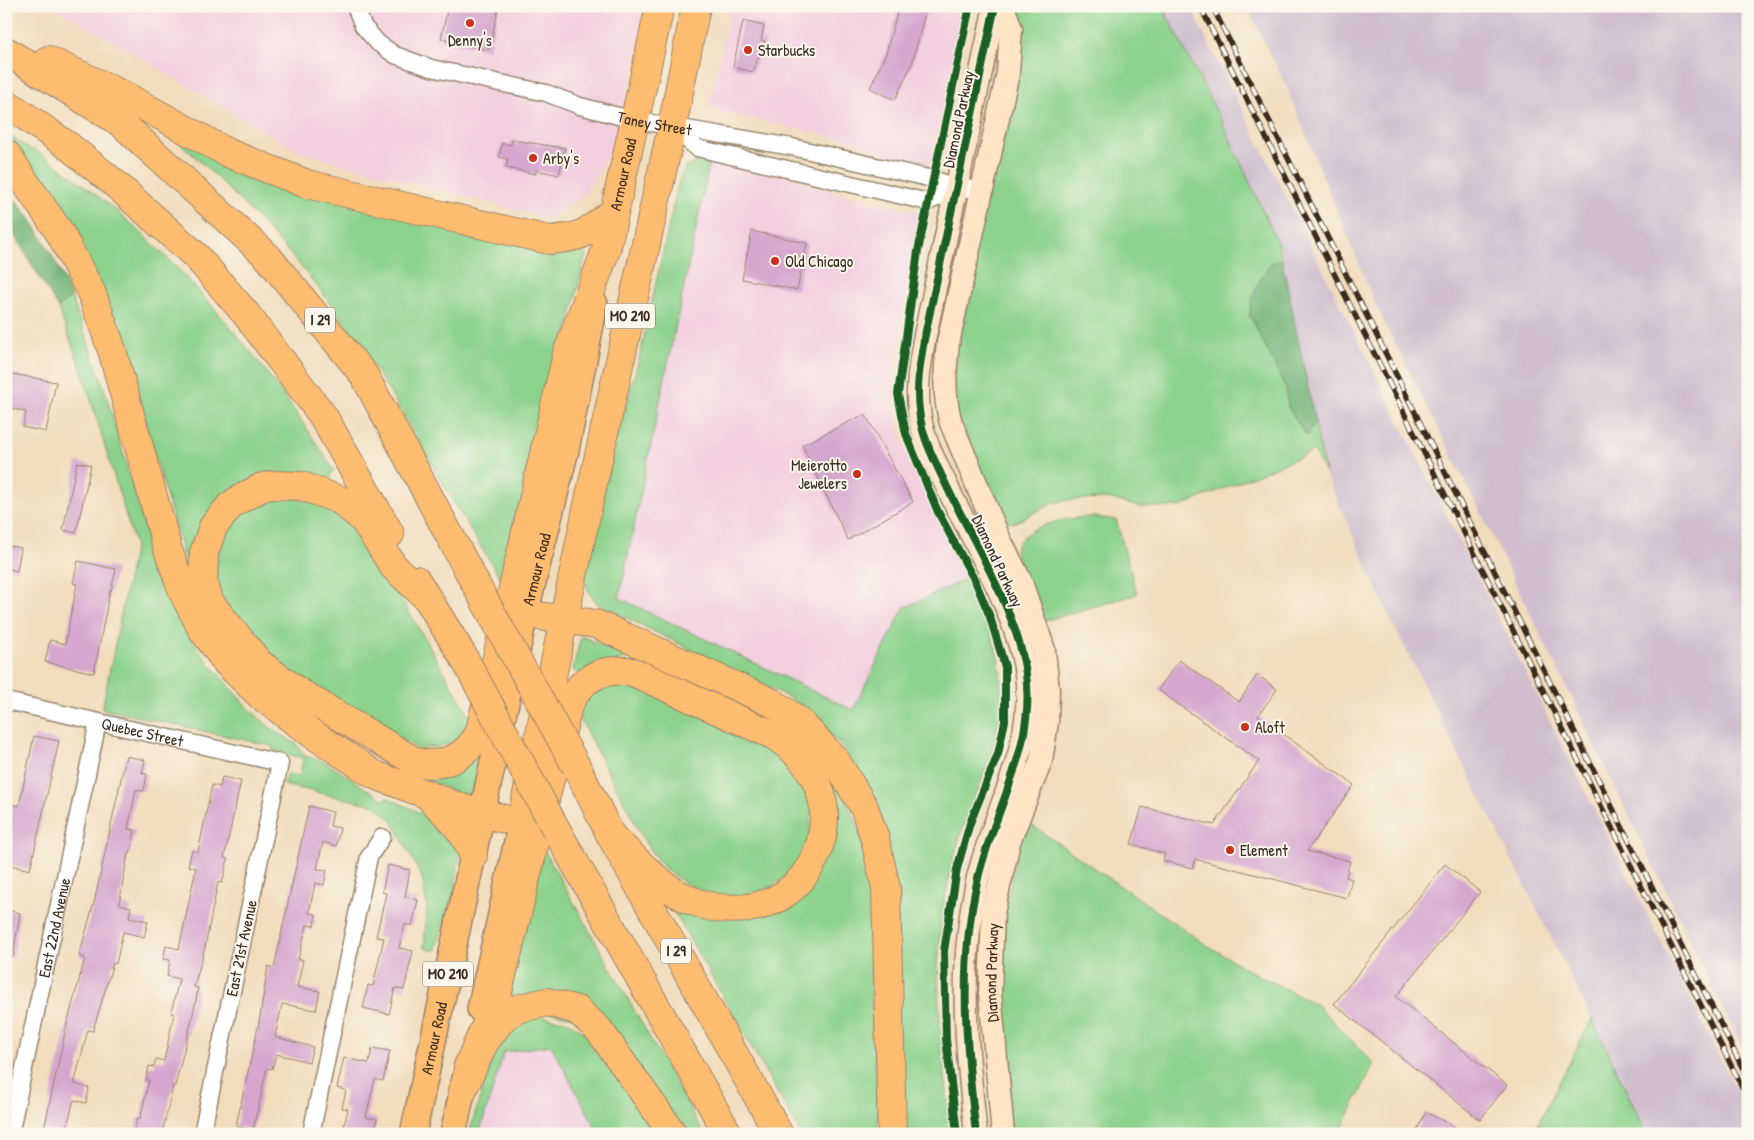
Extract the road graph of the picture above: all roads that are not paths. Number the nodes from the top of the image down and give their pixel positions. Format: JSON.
{"nodes":[{"id":1,"x":355,"y":6,"type":"edge"},
{"id":2,"x":660,"y":6,"type":"edge"},
{"id":3,"x":696,"y":6,"type":"edge"},
{"id":4,"x":995,"y":6,"type":"edge"},
{"id":5,"x":1004,"y":6,"type":"edge"},
{"id":6,"x":6,"y":40,"type":"edge"},
{"id":7,"x":6,"y":50,"type":"edge"},
{"id":8,"x":6,"y":103,"type":"edge"},
{"id":9,"x":634,"y":120,"type":"junction"},
{"id":10,"x":672,"y":127,"type":"junction"},
{"id":11,"x":6,"y":154,"type":"edge"},
{"id":12,"x":958,"y":188,"type":"junction"},
{"id":13,"x":982,"y":190,"type":"junction"},
{"id":14,"x":614,"y":211,"type":"junction"},
{"id":15,"x":606,"y":250,"type":"junction"},
{"id":16,"x":425,"y":596,"type":"junction"},
{"id":17,"x":525,"y":614,"type":"junction"},
{"id":18,"x":564,"y":621,"type":"junction"},
{"id":19,"x":6,"y":702,"type":"edge"},
{"id":20,"x":98,"y":722,"type":"junction"},
{"id":21,"x":280,"y":763,"type":"joint"},
{"id":22,"x":426,"y":795,"type":"junction"},
{"id":23,"x":482,"y":814,"type":"junction"},
{"id":24,"x":521,"y":822,"type":"junction"},
{"id":25,"x":611,"y":836,"type":"junction"},
{"id":26,"x":382,"y":837,"type":"dead end"},
{"id":27,"x":474,"y":855,"type":"junction"},
{"id":28,"x":465,"y":1079,"type":"junction"},
{"id":29,"x":10,"y":1134,"type":"edge"},
{"id":30,"x":202,"y":1134,"type":"edge"},
{"id":31,"x":311,"y":1134,"type":"edge"},
{"id":32,"x":413,"y":1134,"type":"edge"},
{"id":33,"x":453,"y":1134,"type":"edge"},
{"id":34,"x":673,"y":1134,"type":"edge"},
{"id":35,"x":728,"y":1134,"type":"edge"},
{"id":36,"x":779,"y":1134,"type":"edge"},
{"id":37,"x":892,"y":1134,"type":"edge"},
{"id":38,"x":976,"y":1134,"type":"edge"},
{"id":39,"x":1003,"y":1134,"type":"edge"}],
"edges":[{"from":1,"to":9,"type":"street","name":"Taney Street"},
{"from":2,"to":9,"type":"highway","name":"Armour Road","number":"MO 210"},
{"from":3,"to":10,"type":"highway","number":"MO 210"},
{"from":4,"to":12,"type":"street","name":"Diamond Parkway"},
{"from":5,"to":13,"type":"street","name":"Diamond Parkway"},
{"from":6,"to":14,"type":"highway"},
{"from":7,"to":25,"type":"highway","number":"I 29","bridge":true},
{"from":8,"to":16,"type":"highway"},
{"from":9,"to":10,"type":"street","name":"Taney Street"},
{"from":9,"to":14,"type":"highway","name":"Armour Road","number":"MO 210"},
{"from":10,"to":12,"type":"street","name":"Taney Street"},
{"from":10,"to":12,"type":"street"},
{"from":10,"to":18,"type":"highway","number":"MO 210"},
{"from":11,"to":22,"type":"highway"},
{"from":12,"to":13,"type":"street","name":"Taney Street"},
{"from":12,"to":38,"type":"street","name":"Diamond Parkway"},
{"from":13,"to":39,"type":"street","name":"Diamond Parkway"},
{"from":14,"to":15,"type":"highway","name":"Armour Road","number":"MO 210"},
{"from":15,"to":16,"type":"highway"},
{"from":15,"to":17,"type":"main road","name":"Armour Road","number":"MO 210"},
{"from":16,"to":35,"type":"highway","bridge":true},
{"from":17,"to":18,"type":"highway"},
{"from":17,"to":23,"type":"main road","name":"Armour Road","number":"MO 210"},
{"from":18,"to":24,"type":"highway","number":"MO 210"},
{"from":18,"to":37,"type":"highway"},
{"from":19,"to":20,"type":"street","name":"Quebec Street"},
{"from":20,"to":21,"type":"street","name":"Quebec Street"},
{"from":20,"to":29,"type":"street","name":"East 22nd Avenue"},
{"from":21,"to":30,"type":"street","name":"East 21st Avenue"},
{"from":22,"to":23,"type":"highway"},
{"from":22,"to":27,"type":"highway"},
{"from":23,"to":24,"type":"highway"},
{"from":23,"to":27,"type":"main road","name":"Armour Road","number":"MO 210"},
{"from":24,"to":28,"type":"main road","number":"MO 210"},
{"from":25,"to":28,"type":"highway"},
{"from":25,"to":36,"type":"highway","number":"I 29"},
{"from":26,"to":31,"type":"street"},
{"from":27,"to":32,"type":"main road","name":"Armour Road","number":"MO 210"},
{"from":28,"to":33,"type":"main road","number":"MO 210"},
{"from":28,"to":34,"type":"highway"}]}
